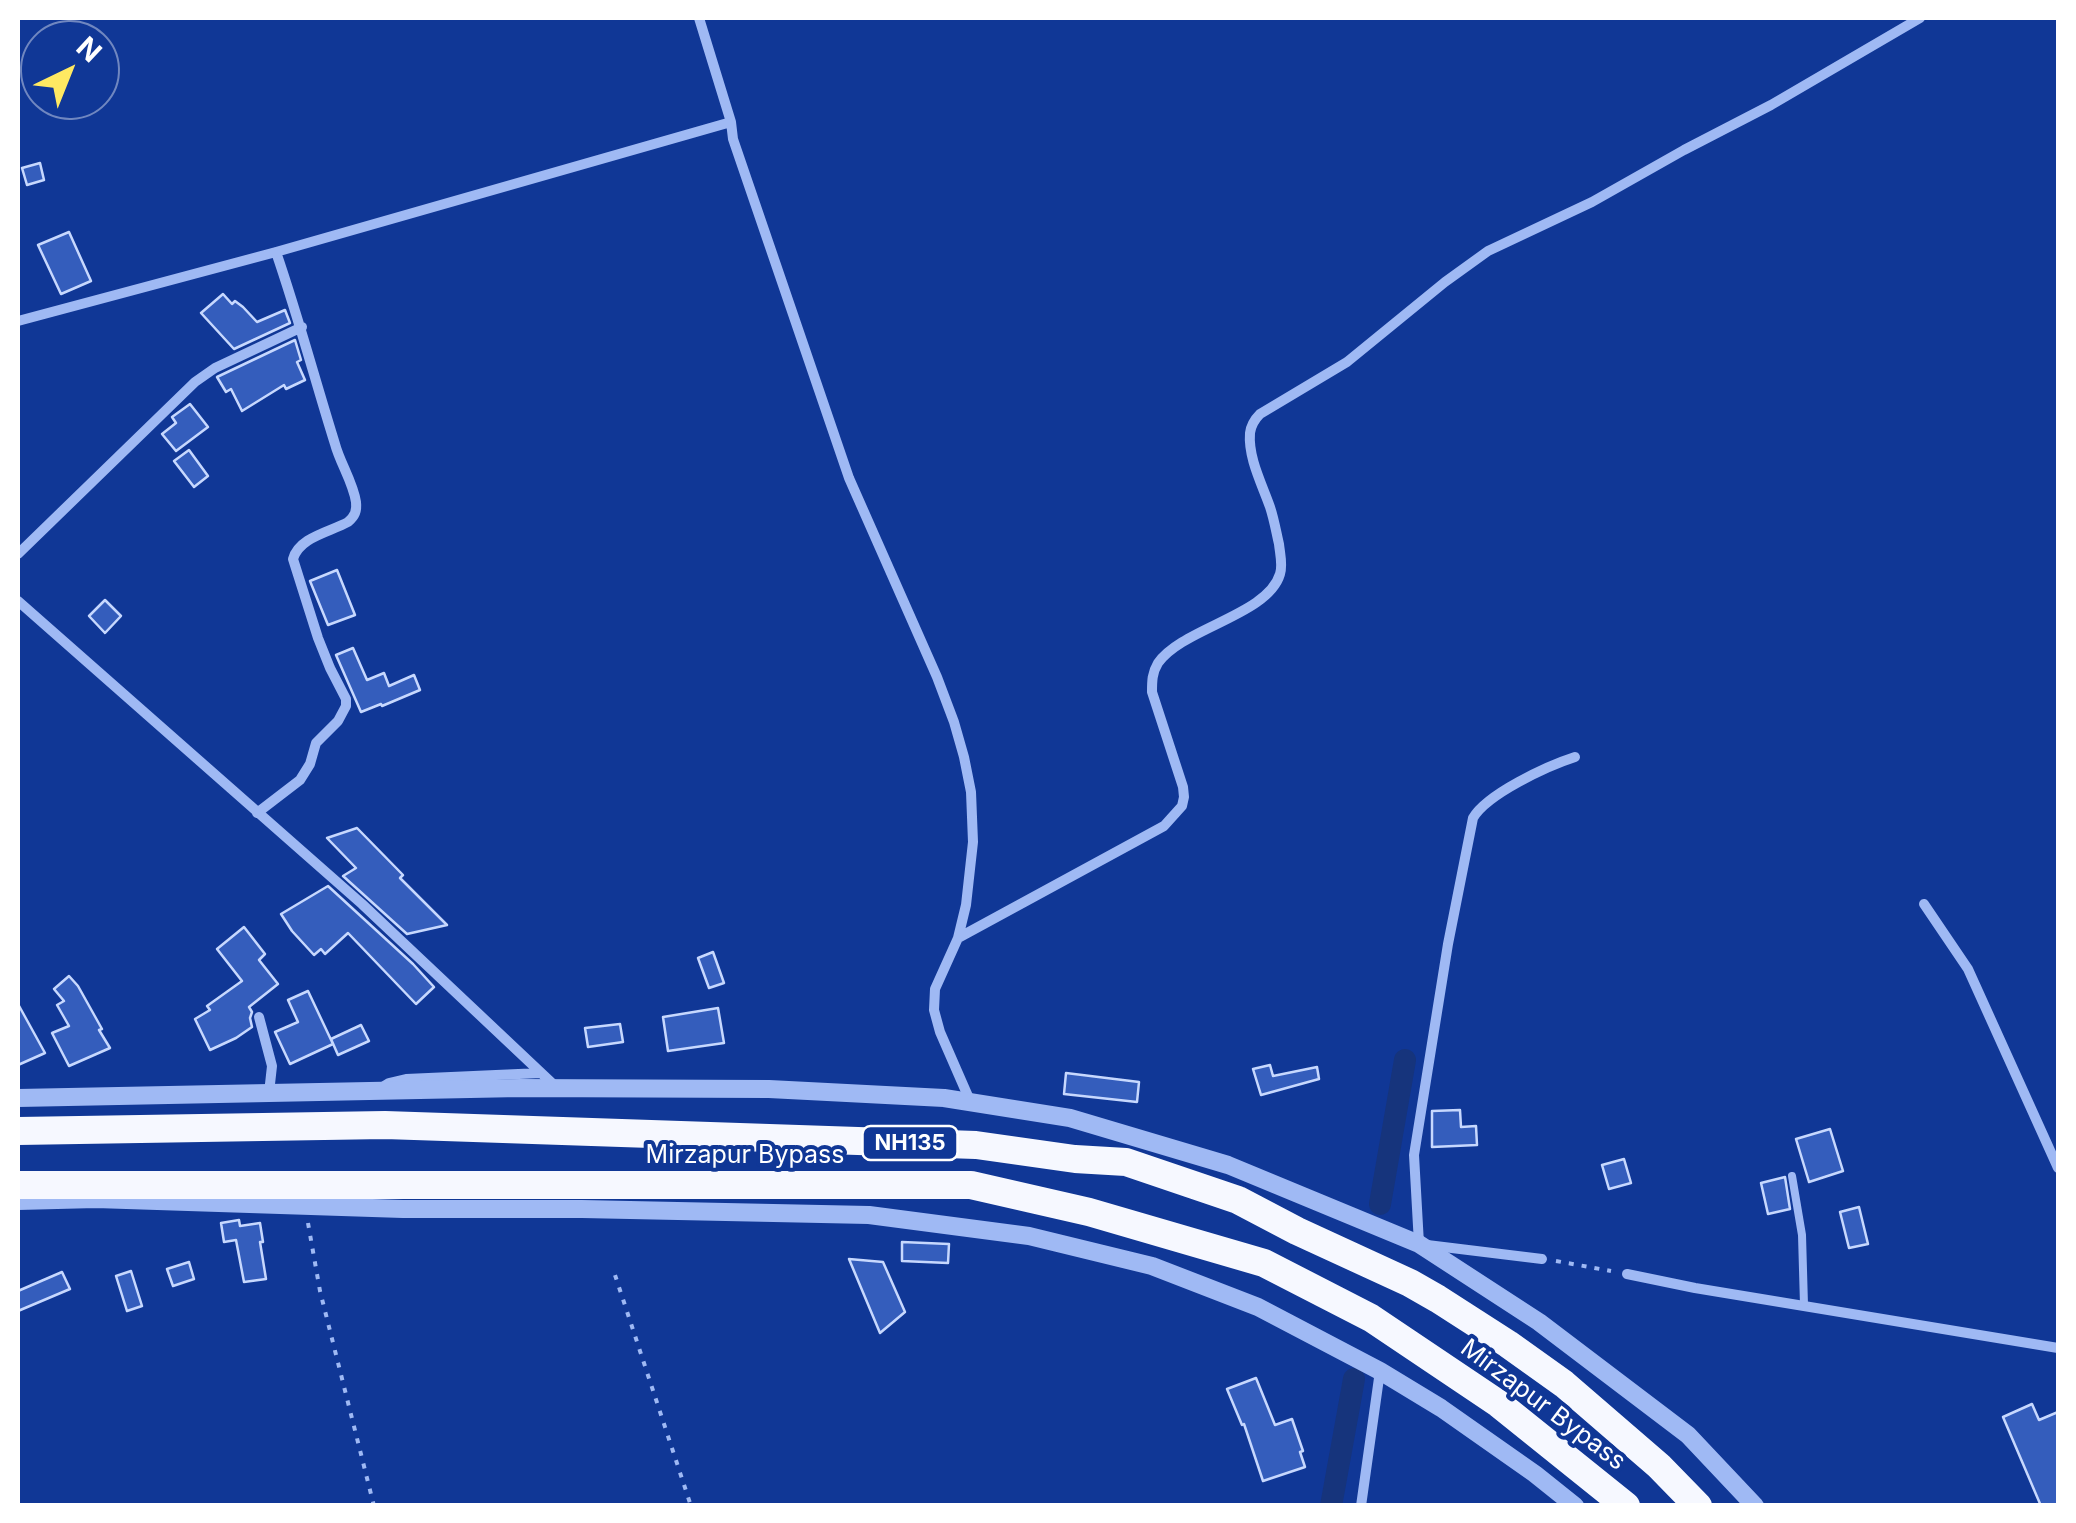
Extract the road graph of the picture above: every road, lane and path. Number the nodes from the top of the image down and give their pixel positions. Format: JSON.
{"nodes":[{"id":1,"x":699,"y":18,"type":"edge"},
{"id":2,"x":1918,"y":18,"type":"edge"},
{"id":3,"x":731,"y":122,"type":"junction"},
{"id":4,"x":276,"y":252,"type":"junction"},
{"id":5,"x":18,"y":321,"type":"edge"},
{"id":6,"x":302,"y":326,"type":"junction"},
{"id":7,"x":18,"y":554,"type":"edge"},
{"id":8,"x":18,"y":601,"type":"edge"},
{"id":9,"x":1575,"y":757,"type":"dead end"},
{"id":10,"x":257,"y":814,"type":"junction"},
{"id":11,"x":1924,"y":904,"type":"dead end"},
{"id":12,"x":958,"y":938,"type":"junction"},
{"id":13,"x":259,"y":1017,"type":"dead end"},
{"id":14,"x":541,"y":1074,"type":"junction"},
{"id":15,"x":556,"y":1088,"type":"junction"},
{"id":16,"x":375,"y":1091,"type":"junction"},
{"id":17,"x":270,"y":1093,"type":"junction"},
{"id":18,"x":18,"y":1098,"type":"edge"},
{"id":19,"x":971,"y":1102,"type":"junction"},
{"id":20,"x":18,"y":1132,"type":"edge"},
{"id":21,"x":2058,"y":1168,"type":"edge"},
{"id":22,"x":1792,"y":1176,"type":"dead end"},
{"id":23,"x":18,"y":1185,"type":"edge"},
{"id":24,"x":18,"y":1201,"type":"edge"},
{"id":25,"x":306,"y":1206,"type":"junction"},
{"id":26,"x":1419,"y":1244,"type":"junction"},
{"id":27,"x":1542,"y":1259,"type":"joint"},
{"id":28,"x":1627,"y":1274,"type":"joint"},
{"id":29,"x":615,"y":1275,"type":"dead end"},
{"id":30,"x":1804,"y":1305,"type":"junction"},
{"id":31,"x":2058,"y":1348,"type":"edge"},
{"id":32,"x":1380,"y":1371,"type":"junction"},
{"id":33,"x":374,"y":1506,"type":"edge"},
{"id":34,"x":692,"y":1506,"type":"edge"},
{"id":35,"x":1361,"y":1506,"type":"edge"},
{"id":36,"x":1576,"y":1506,"type":"edge"},
{"id":37,"x":1626,"y":1506,"type":"edge"},
{"id":38,"x":1698,"y":1506,"type":"edge"},
{"id":39,"x":1755,"y":1506,"type":"edge"}],
"edges":[{"from":1,"to":3,"type":"street"},
{"from":2,"to":12,"type":"street"},
{"from":3,"to":4,"type":"street"},
{"from":3,"to":12,"type":"street"},
{"from":4,"to":5,"type":"street"},
{"from":4,"to":6,"type":"street"},
{"from":6,"to":7,"type":"street"},
{"from":6,"to":10,"type":"street"},
{"from":8,"to":10,"type":"street"},
{"from":9,"to":26,"type":"street"},
{"from":10,"to":14,"type":"street"},
{"from":11,"to":21,"type":"street"},
{"from":12,"to":19,"type":"street"},
{"from":13,"to":17,"type":"street"},
{"from":14,"to":15,"type":"street"},
{"from":14,"to":16,"type":"street"},
{"from":15,"to":16,"type":"street"},
{"from":15,"to":19,"type":"street"},
{"from":16,"to":17,"type":"street"},
{"from":17,"to":18,"type":"street"},
{"from":19,"to":26,"type":"street"},
{"from":20,"to":38,"type":"highway","number":"NH135"},
{"from":22,"to":30,"type":"lane"},
{"from":23,"to":37,"type":"highway","name":"Mirzapur Bypass","number":"NH135"},
{"from":24,"to":25,"type":"street"},
{"from":25,"to":32,"type":"street"},
{"from":25,"to":33,"type":"path"},
{"from":26,"to":27,"type":"street"},
{"from":26,"to":39,"type":"street"},
{"from":27,"to":28,"type":"path"},
{"from":28,"to":30,"type":"street"},
{"from":29,"to":34,"type":"path"},
{"from":30,"to":31,"type":"street"},
{"from":32,"to":35,"type":"street"},
{"from":32,"to":36,"type":"street"}]}
